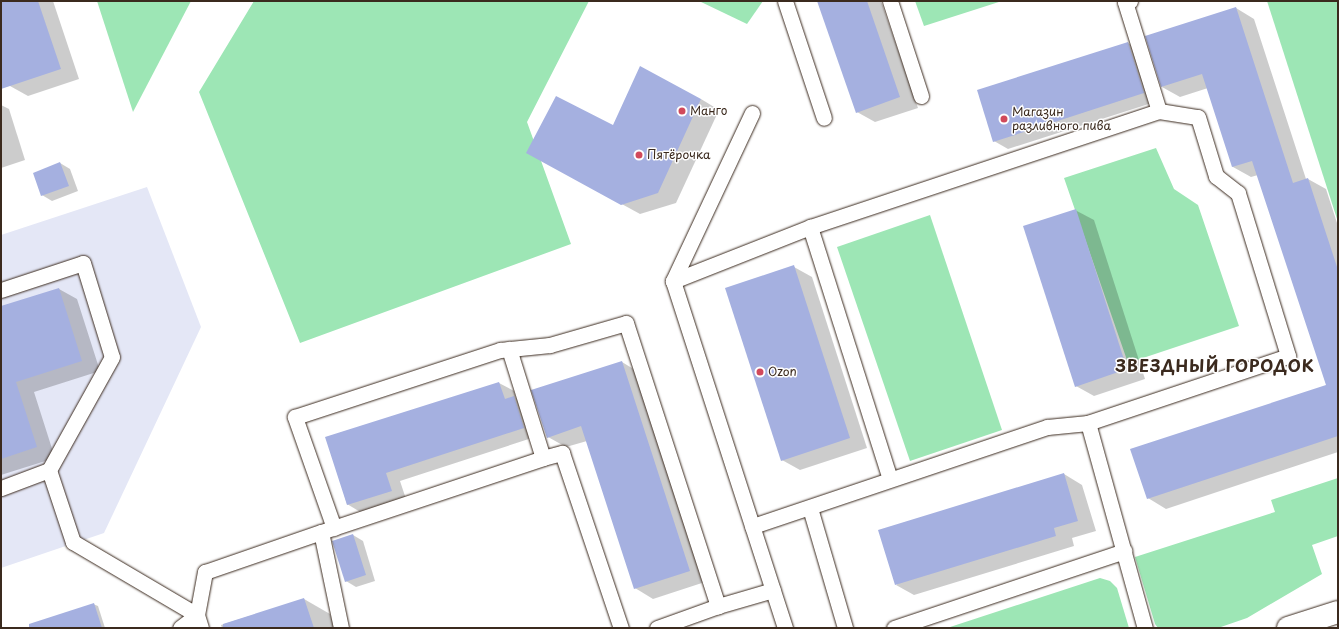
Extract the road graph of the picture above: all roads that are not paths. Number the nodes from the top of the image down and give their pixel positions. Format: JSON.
{"nodes":[{"id":1,"x":785,"y":1,"type":"edge"},
{"id":2,"x":890,"y":1,"type":"edge"},
{"id":3,"x":1130,"y":1,"type":"edge"},
{"id":4,"x":921,"y":96,"type":"dead end"},
{"id":5,"x":1159,"y":111,"type":"junction"},
{"id":6,"x":752,"y":113,"type":"dead end"},
{"id":7,"x":824,"y":118,"type":"dead end"},
{"id":8,"x":810,"y":227,"type":"junction"},
{"id":9,"x":673,"y":280,"type":"junction"},
{"id":10,"x":1,"y":290,"type":"edge"},
{"id":11,"x":509,"y":350,"type":"junction"},
{"id":12,"x":1088,"y":423,"type":"junction"},
{"id":13,"x":543,"y":458,"type":"junction"},
{"id":14,"x":49,"y":470,"type":"junction"},
{"id":15,"x":890,"y":479,"type":"junction"},
{"id":16,"x":1,"y":488,"type":"edge"},
{"id":17,"x":810,"y":508,"type":"junction"},
{"id":18,"x":752,"y":526,"type":"junction"},
{"id":19,"x":328,"y":530,"type":"junction"},
{"id":20,"x":1124,"y":551,"type":"junction"},
{"id":21,"x":773,"y":590,"type":"junction"},
{"id":22,"x":718,"y":606,"type":"junction"},
{"id":23,"x":1338,"y":612,"type":"edge"},
{"id":24,"x":199,"y":622,"type":"edge"},
{"id":25,"x":180,"y":628,"type":"edge"},
{"id":26,"x":341,"y":628,"type":"edge"},
{"id":27,"x":621,"y":628,"type":"edge"},
{"id":28,"x":657,"y":628,"type":"edge"},
{"id":29,"x":785,"y":628,"type":"edge"},
{"id":30,"x":846,"y":628,"type":"edge"},
{"id":31,"x":894,"y":628,"type":"edge"},
{"id":32,"x":1145,"y":628,"type":"edge"},
{"id":33,"x":1288,"y":628,"type":"edge"}],
"edges":[{"from":1,"to":7,"type":"lane"},
{"from":2,"to":4,"type":"lane"},
{"from":3,"to":5,"type":"lane"},
{"from":5,"to":8,"type":"lane"},
{"from":5,"to":12,"type":"lane"},
{"from":6,"to":9,"type":"lane"},
{"from":8,"to":9,"type":"lane"},
{"from":8,"to":15,"type":"lane"},
{"from":9,"to":18,"type":"lane"},
{"from":10,"to":14,"type":"lane"},
{"from":11,"to":13,"type":"lane"},
{"from":11,"to":19,"type":"lane"},
{"from":11,"to":22,"type":"lane"},
{"from":12,"to":15,"type":"lane"},
{"from":12,"to":20,"type":"lane"},
{"from":13,"to":19,"type":"lane"},
{"from":13,"to":27,"type":"lane"},
{"from":14,"to":16,"type":"lane"},
{"from":14,"to":24,"type":"lane"},
{"from":15,"to":17,"type":"lane"},
{"from":17,"to":18,"type":"lane"},
{"from":17,"to":30,"type":"lane"},
{"from":18,"to":21,"type":"lane"},
{"from":19,"to":24,"type":"lane"},
{"from":19,"to":26,"type":"lane"},
{"from":20,"to":31,"type":"lane"},
{"from":20,"to":32,"type":"lane"},
{"from":21,"to":22,"type":"lane"},
{"from":21,"to":29,"type":"lane"},
{"from":22,"to":28,"type":"lane"},
{"from":23,"to":33,"type":"street"},
{"from":24,"to":25,"type":"lane"}]}
